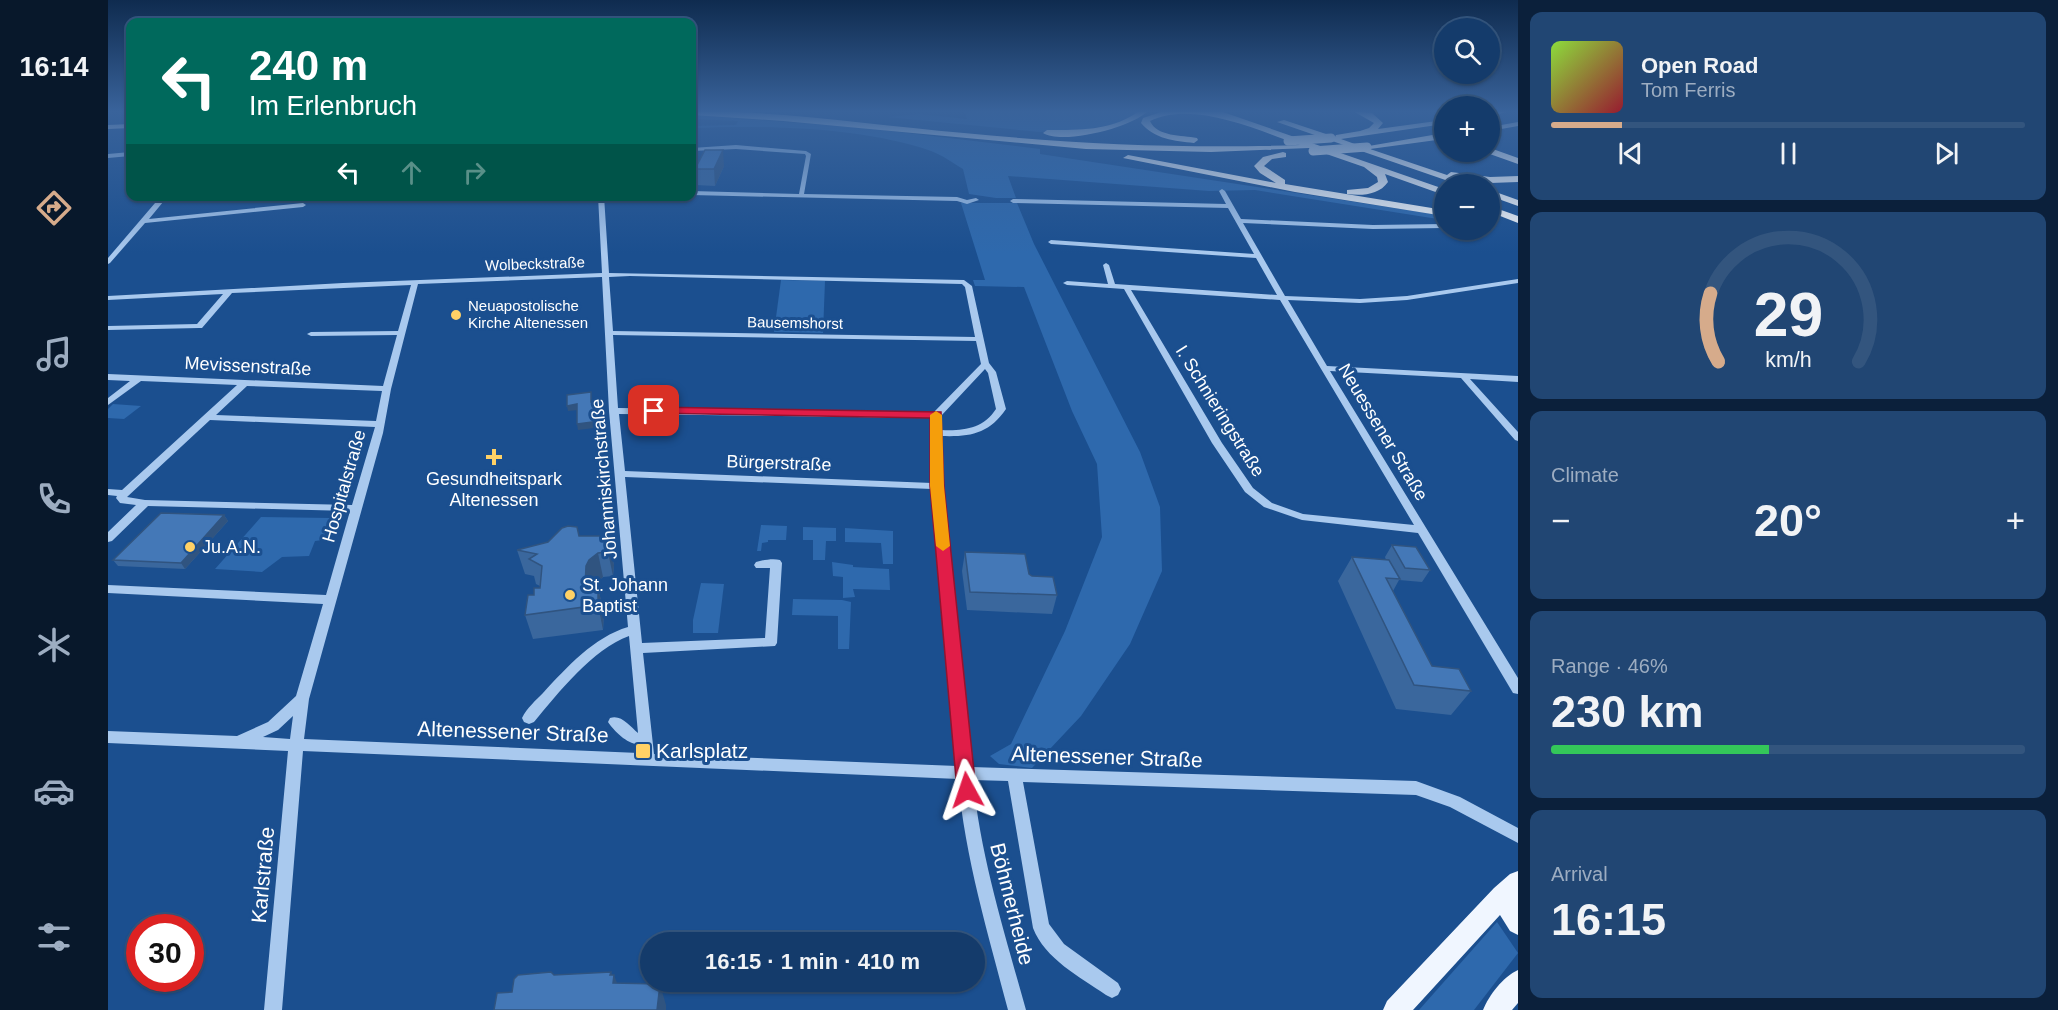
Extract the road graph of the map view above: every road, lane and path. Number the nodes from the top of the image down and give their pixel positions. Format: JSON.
{"nodes":[{"id":1,"x":808,"y":158,"type":"edge"},
{"id":2,"x":1129,"y":158,"type":"edge"},
{"id":3,"x":1268,"y":158,"type":"edge"},
{"id":4,"x":1361,"y":158,"type":"edge"},
{"id":5,"x":1375,"y":158,"type":"edge"},
{"id":6,"x":1387,"y":158,"type":"edge"},
{"id":7,"x":1351,"y":159,"type":"joint"},
{"id":8,"x":1396,"y":161,"type":"junction"},
{"id":9,"x":1435,"y":174,"type":"edge"},
{"id":10,"x":1434,"y":178,"type":"edge"},
{"id":11,"x":1518,"y":179,"type":"edge"},
{"id":12,"x":1434,"y":184,"type":"edge"},
{"id":13,"x":1434,"y":188,"type":"edge"},
{"id":14,"x":1221,"y":190,"type":"dead end"},
{"id":15,"x":696,"y":194,"type":"edge"},
{"id":16,"x":801,"y":196,"type":"junction"},
{"id":17,"x":1500,"y":197,"type":"edge"},
{"id":18,"x":957,"y":199,"type":"dead end"},
{"id":19,"x":161,"y":201,"type":"edge"},
{"id":20,"x":602,"y":201,"type":"edge"},
{"id":21,"x":1013,"y":201,"type":"dead end"},
{"id":22,"x":1500,"y":202,"type":"edge"},
{"id":23,"x":1518,"y":203,"type":"edge"},
{"id":24,"x":303,"y":205,"type":"dead end"},
{"id":25,"x":1230,"y":206,"type":"junction"},
{"id":26,"x":1500,"y":207,"type":"edge"},
{"id":27,"x":1518,"y":208,"type":"edge"},
{"id":28,"x":1434,"y":211,"type":"edge"},
{"id":29,"x":1500,"y":213,"type":"edge"},
{"id":30,"x":1518,"y":214,"type":"edge"},
{"id":31,"x":1518,"y":220,"type":"edge"},
{"id":32,"x":145,"y":221,"type":"junction"},
{"id":33,"x":1239,"y":221,"type":"junction"},
{"id":34,"x":1500,"y":225,"type":"edge"},
{"id":35,"x":1434,"y":226,"type":"edge"},
{"id":36,"x":1518,"y":229,"type":"edge"},
{"id":37,"x":1051,"y":242,"type":"dead end"},
{"id":38,"x":1259,"y":256,"type":"junction"},
{"id":39,"x":108,"y":262,"type":"edge"},
{"id":40,"x":1106,"y":265,"type":"dead end"},
{"id":41,"x":608,"y":275,"type":"junction"},
{"id":42,"x":1518,"y":281,"type":"edge"},
{"id":43,"x":416,"y":282,"type":"junction"},
{"id":44,"x":1067,"y":283,"type":"dead end"},
{"id":45,"x":1112,"y":286,"type":"junction"},
{"id":46,"x":1126,"y":287,"type":"junction"},
{"id":47,"x":229,"y":292,"type":"junction"},
{"id":48,"x":108,"y":298,"type":"edge"},
{"id":49,"x":1284,"y":298,"type":"junction"},
{"id":50,"x":108,"y":328,"type":"edge"},
{"id":51,"x":401,"y":333,"type":"junction"},
{"id":52,"x":610,"y":333,"type":"junction"},
{"id":53,"x":311,"y":334,"type":"dead end"},
{"id":54,"x":980,"y":339,"type":"junction"},
{"id":55,"x":985,"y":364,"type":"junction"},
{"id":56,"x":1326,"y":368,"type":"junction"},
{"id":57,"x":108,"y":377,"type":"edge"},
{"id":58,"x":139,"y":378,"type":"junction"},
{"id":59,"x":1464,"y":378,"type":"junction"},
{"id":60,"x":1518,"y":379,"type":"edge"},
{"id":61,"x":246,"y":382,"type":"junction"},
{"id":62,"x":387,"y":389,"type":"junction"},
{"id":63,"x":108,"y":402,"type":"edge"},
{"id":64,"x":614,"y":411,"type":"junction"},
{"id":65,"x":936,"y":415,"type":"junction"},
{"id":66,"x":207,"y":417,"type":"junction"},
{"id":67,"x":380,"y":424,"type":"junction"},
{"id":68,"x":937,"y":433,"type":"junction"},
{"id":69,"x":1518,"y":438,"type":"edge"},
{"id":70,"x":620,"y":474,"type":"junction"},
{"id":71,"x":937,"y":486,"type":"junction"},
{"id":72,"x":108,"y":492,"type":"edge"},
{"id":73,"x":124,"y":493,"type":"junction"},
{"id":74,"x":145,"y":503,"type":"junction"},
{"id":75,"x":356,"y":508,"type":"junction"},
{"id":76,"x":1422,"y":530,"type":"junction"},
{"id":77,"x":108,"y":538,"type":"edge"},
{"id":78,"x":760,"y":565,"type":"dead end"},
{"id":79,"x":108,"y":589,"type":"edge"},
{"id":80,"x":329,"y":600,"type":"junction"},
{"id":81,"x":634,"y":630,"type":"junction"},
{"id":82,"x":636,"y":648,"type":"junction"},
{"id":83,"x":1518,"y":689,"type":"edge"},
{"id":84,"x":302,"y":699,"type":"junction"},
{"id":85,"x":529,"y":718,"type":"dead end"},
{"id":86,"x":615,"y":722,"type":"dead end"},
{"id":87,"x":108,"y":737,"type":"edge"},
{"id":88,"x":635,"y":739,"type":"dead end"},
{"id":89,"x":238,"y":743,"type":"junction"},
{"id":90,"x":296,"y":745,"type":"junction"},
{"id":91,"x":647,"y":759,"type":"junction"},
{"id":92,"x":965,"y":773,"type":"junction"},
{"id":93,"x":1014,"y":775,"type":"junction"},
{"id":94,"x":1518,"y":836,"type":"edge"},
{"id":95,"x":1510,"y":889,"type":"edge"},
{"id":96,"x":1518,"y":923,"type":"edge"},
{"id":97,"x":1518,"y":983,"type":"edge"},
{"id":98,"x":1112,"y":989,"type":"dead end"},
{"id":99,"x":1019,"y":1007,"type":"edge"},
{"id":100,"x":273,"y":1010,"type":"edge"},
{"id":101,"x":1396,"y":1010,"type":"edge"},
{"id":102,"x":1496,"y":1010,"type":"edge"}],
"edges":[{"from":1,"to":16,"type":"street"},
{"from":2,"to":28,"type":"highway"},
{"from":3,"to":7,"type":"highway"},
{"from":4,"to":12,"type":"highway"},
{"from":5,"to":10,"type":"highway"},
{"from":6,"to":8,"type":"highway"},
{"from":7,"to":13,"type":"highway"},
{"from":8,"to":9,"type":"highway"},
{"from":8,"to":11,"type":"highway"},
{"from":14,"to":25,"type":"street","name":"Neuessener Straße"},
{"from":15,"to":16,"type":"street"},
{"from":16,"to":18,"type":"street"},
{"from":17,"to":23,"type":"highway"},
{"from":19,"to":32,"type":"street"},
{"from":20,"to":41,"type":"street","name":"Johanniskirchstraße"},
{"from":21,"to":25,"type":"street"},
{"from":22,"to":27,"type":"highway"},
{"from":24,"to":32,"type":"street"},
{"from":25,"to":33,"type":"street","name":"Neuessener Straße"},
{"from":26,"to":30,"type":"highway"},
{"from":29,"to":31,"type":"highway"},
{"from":32,"to":39,"type":"street"},
{"from":33,"to":35,"type":"street"},
{"from":33,"to":38,"type":"street","name":"Neuessener Straße"},
{"from":34,"to":36,"type":"highway"},
{"from":37,"to":38,"type":"street"},
{"from":38,"to":49,"type":"street","name":"Neuessener Straße"},
{"from":40,"to":45,"type":"street"},
{"from":41,"to":43,"type":"street","name":"Wolbeckstraße"},
{"from":41,"to":52,"type":"street","name":"Johanniskirchstraße"},
{"from":41,"to":54,"type":"street","name":"Wolbeckstraße"},
{"from":42,"to":49,"type":"street"},
{"from":43,"to":47,"type":"street","name":"Wolbeckstraße"},
{"from":43,"to":51,"type":"street","name":"Hospitalstraße"},
{"from":44,"to":45,"type":"street"},
{"from":45,"to":46,"type":"street"},
{"from":46,"to":49,"type":"street"},
{"from":46,"to":76,"type":"street","name":"I. Schnieringstraße"},
{"from":47,"to":48,"type":"street","name":"Wolbeckstraße"},
{"from":47,"to":50,"type":"street"},
{"from":49,"to":56,"type":"street","name":"Neuessener Straße"},
{"from":51,"to":53,"type":"street"},
{"from":51,"to":62,"type":"street","name":"Hospitalstraße"},
{"from":52,"to":54,"type":"street","name":"Bausemshorst"},
{"from":52,"to":64,"type":"street","name":"Johanniskirchstraße"},
{"from":54,"to":55,"type":"street"},
{"from":55,"to":65,"type":"street"},
{"from":55,"to":68,"type":"street"},
{"from":56,"to":59,"type":"street"},
{"from":56,"to":76,"type":"street","name":"Neuessener Straße"},
{"from":57,"to":58,"type":"street","name":"Mevissenstraße"},
{"from":58,"to":61,"type":"street","name":"Mevissenstraße"},
{"from":58,"to":63,"type":"street"},
{"from":59,"to":60,"type":"street"},
{"from":59,"to":69,"type":"street"},
{"from":61,"to":62,"type":"street","name":"Mevissenstraße"},
{"from":61,"to":66,"type":"street"},
{"from":62,"to":67,"type":"street","name":"Hospitalstraße"},
{"from":64,"to":65,"type":"street"},
{"from":64,"to":70,"type":"street","name":"Johanniskirchstraße"},
{"from":65,"to":68,"type":"street","name":"Böhmerheide"},
{"from":66,"to":67,"type":"street"},
{"from":66,"to":73,"type":"street"},
{"from":67,"to":75,"type":"street","name":"Hospitalstraße"},
{"from":68,"to":71,"type":"street","name":"Böhmerheide"},
{"from":70,"to":71,"type":"street","name":"Bürgerstraße"},
{"from":70,"to":81,"type":"street","name":"Johanniskirchstraße"},
{"from":71,"to":92,"type":"street","name":"Böhmerheide"},
{"from":72,"to":73,"type":"street"},
{"from":73,"to":74,"type":"street"},
{"from":74,"to":75,"type":"street"},
{"from":74,"to":77,"type":"street"},
{"from":75,"to":80,"type":"street","name":"Hospitalstraße"},
{"from":76,"to":83,"type":"street","name":"Neuessener Straße"},
{"from":78,"to":82,"type":"street"},
{"from":79,"to":80,"type":"street"},
{"from":80,"to":84,"type":"street","name":"Hospitalstraße"},
{"from":81,"to":82,"type":"street","name":"Johanniskirchstraße"},
{"from":81,"to":85,"type":"street"},
{"from":82,"to":91,"type":"street","name":"Johanniskirchstraße"},
{"from":84,"to":89,"type":"street"},
{"from":84,"to":90,"type":"street","name":"Hospitalstraße"},
{"from":86,"to":88,"type":"street"},
{"from":87,"to":89,"type":"street","name":"Altenessener Straße"},
{"from":89,"to":90,"type":"street","name":"Altenessener Straße"},
{"from":90,"to":91,"type":"street","name":"Altenessener Straße"},
{"from":90,"to":100,"type":"street","name":"Karlstraße"},
{"from":91,"to":92,"type":"street","name":"Altenessener Straße"},
{"from":92,"to":93,"type":"street","name":"Altenessener Straße"},
{"from":92,"to":99,"type":"street","name":"Böhmerheide"},
{"from":93,"to":94,"type":"street","name":"Altenessener Straße"},
{"from":93,"to":98,"type":"street"},
{"from":95,"to":96,"type":"main road"},
{"from":95,"to":101,"type":"main road"},
{"from":97,"to":102,"type":"main road"}]}
